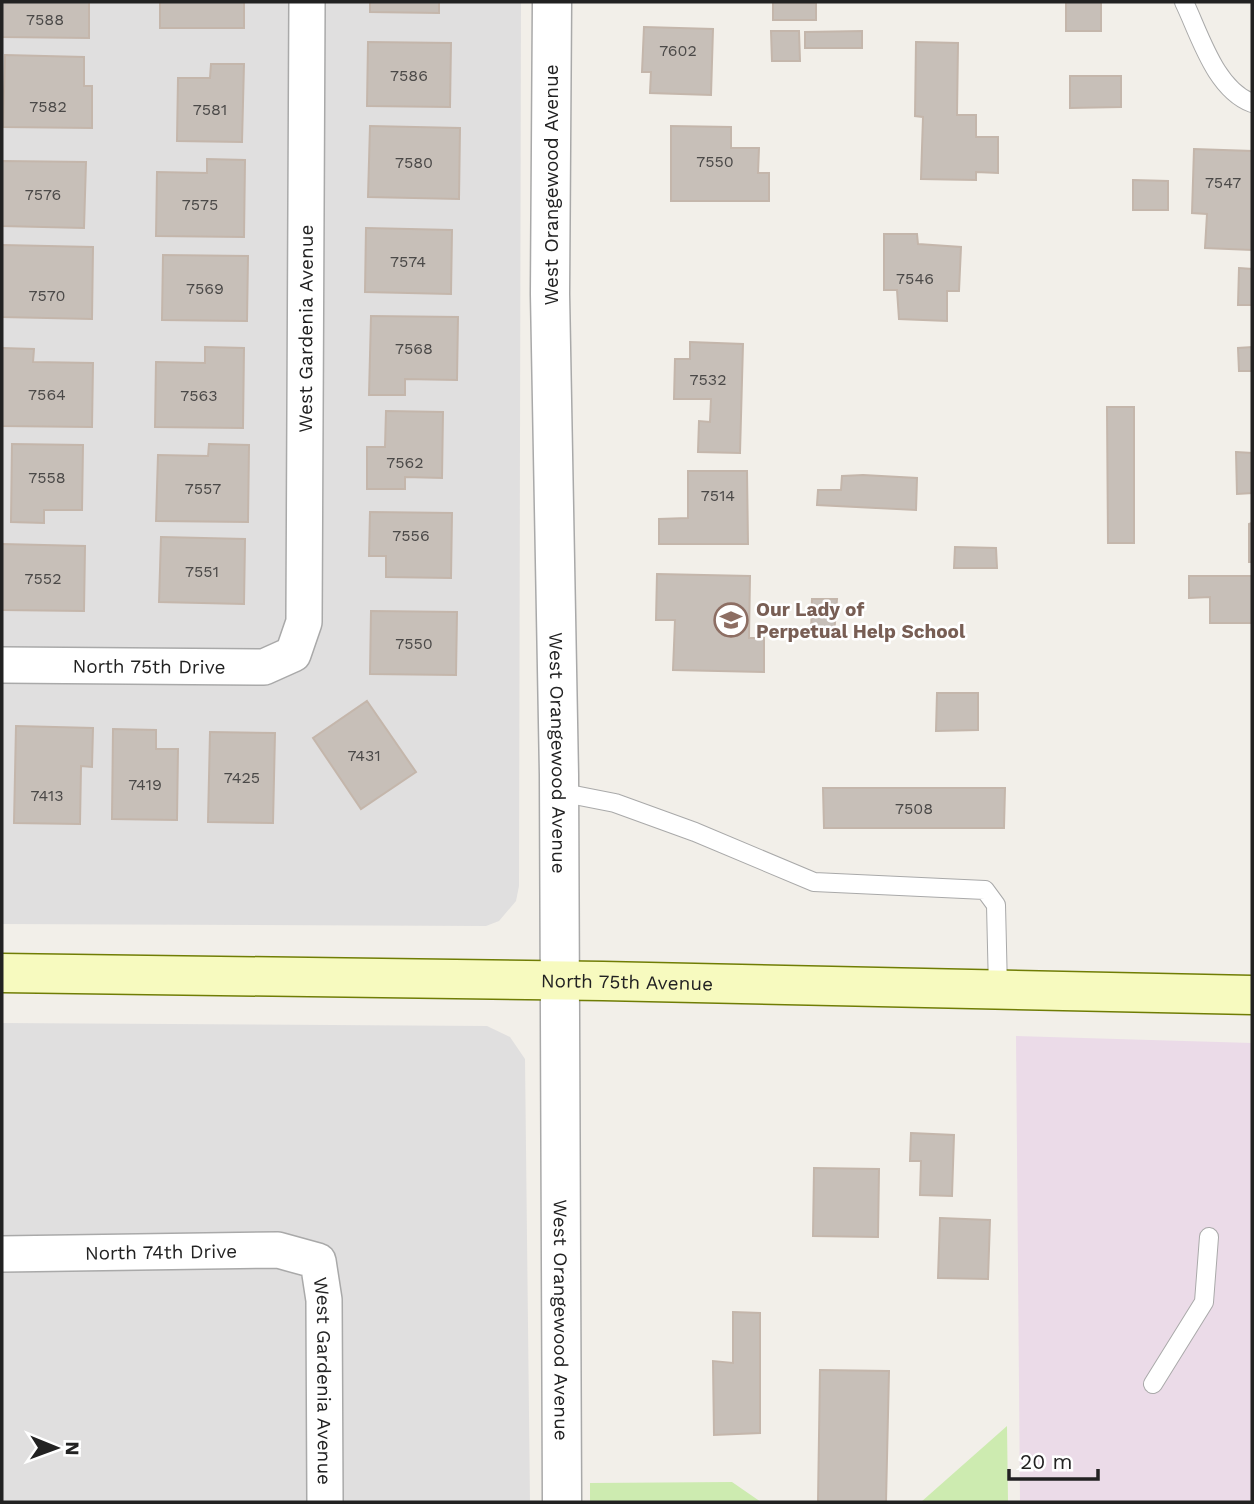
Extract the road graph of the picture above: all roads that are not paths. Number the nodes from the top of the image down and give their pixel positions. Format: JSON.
{"nodes":[{"id":1,"x":307,"y":2,"type":"edge"},
{"id":2,"x":552,"y":2,"type":"edge"},
{"id":3,"x":1184,"y":2,"type":"edge"},
{"id":4,"x":1252,"y":103,"type":"edge"},
{"id":5,"x":293,"y":654,"type":"joint"},
{"id":6,"x":2,"y":666,"type":"edge"},
{"id":7,"x":559,"y":792,"type":"junction"},
{"id":8,"x":2,"y":973,"type":"edge"},
{"id":9,"x":559,"y":980,"type":"junction"},
{"id":10,"x":998,"y":989,"type":"junction"},
{"id":11,"x":1252,"y":995,"type":"edge"},
{"id":12,"x":1209,"y":1237,"type":"dead end"},
{"id":13,"x":2,"y":1254,"type":"edge"},
{"id":14,"x":318,"y":1261,"type":"joint"},
{"id":15,"x":1153,"y":1384,"type":"dead end"},
{"id":16,"x":325,"y":1502,"type":"edge"},
{"id":17,"x":562,"y":1502,"type":"edge"}],
"edges":[{"from":1,"to":5,"type":"street","name":"West Gardenia Avenue"},
{"from":2,"to":7,"type":"street","name":"West Orangewood Avenue"},
{"from":3,"to":4,"type":"lane"},
{"from":5,"to":6,"type":"street","name":"North 75th Drive"},
{"from":7,"to":9,"type":"street","name":"West Orangewood Avenue"},
{"from":7,"to":10,"type":"lane"},
{"from":8,"to":9,"type":"main road","name":"North 75th Avenue"},
{"from":9,"to":10,"type":"main road","name":"North 75th Avenue"},
{"from":9,"to":17,"type":"street","name":"West Orangewood Avenue"},
{"from":10,"to":11,"type":"main road","name":"North 75th Avenue"},
{"from":12,"to":15,"type":"lane"},
{"from":13,"to":14,"type":"street","name":"North 74th Drive"},
{"from":14,"to":16,"type":"street","name":"West Gardenia Avenue"}]}
